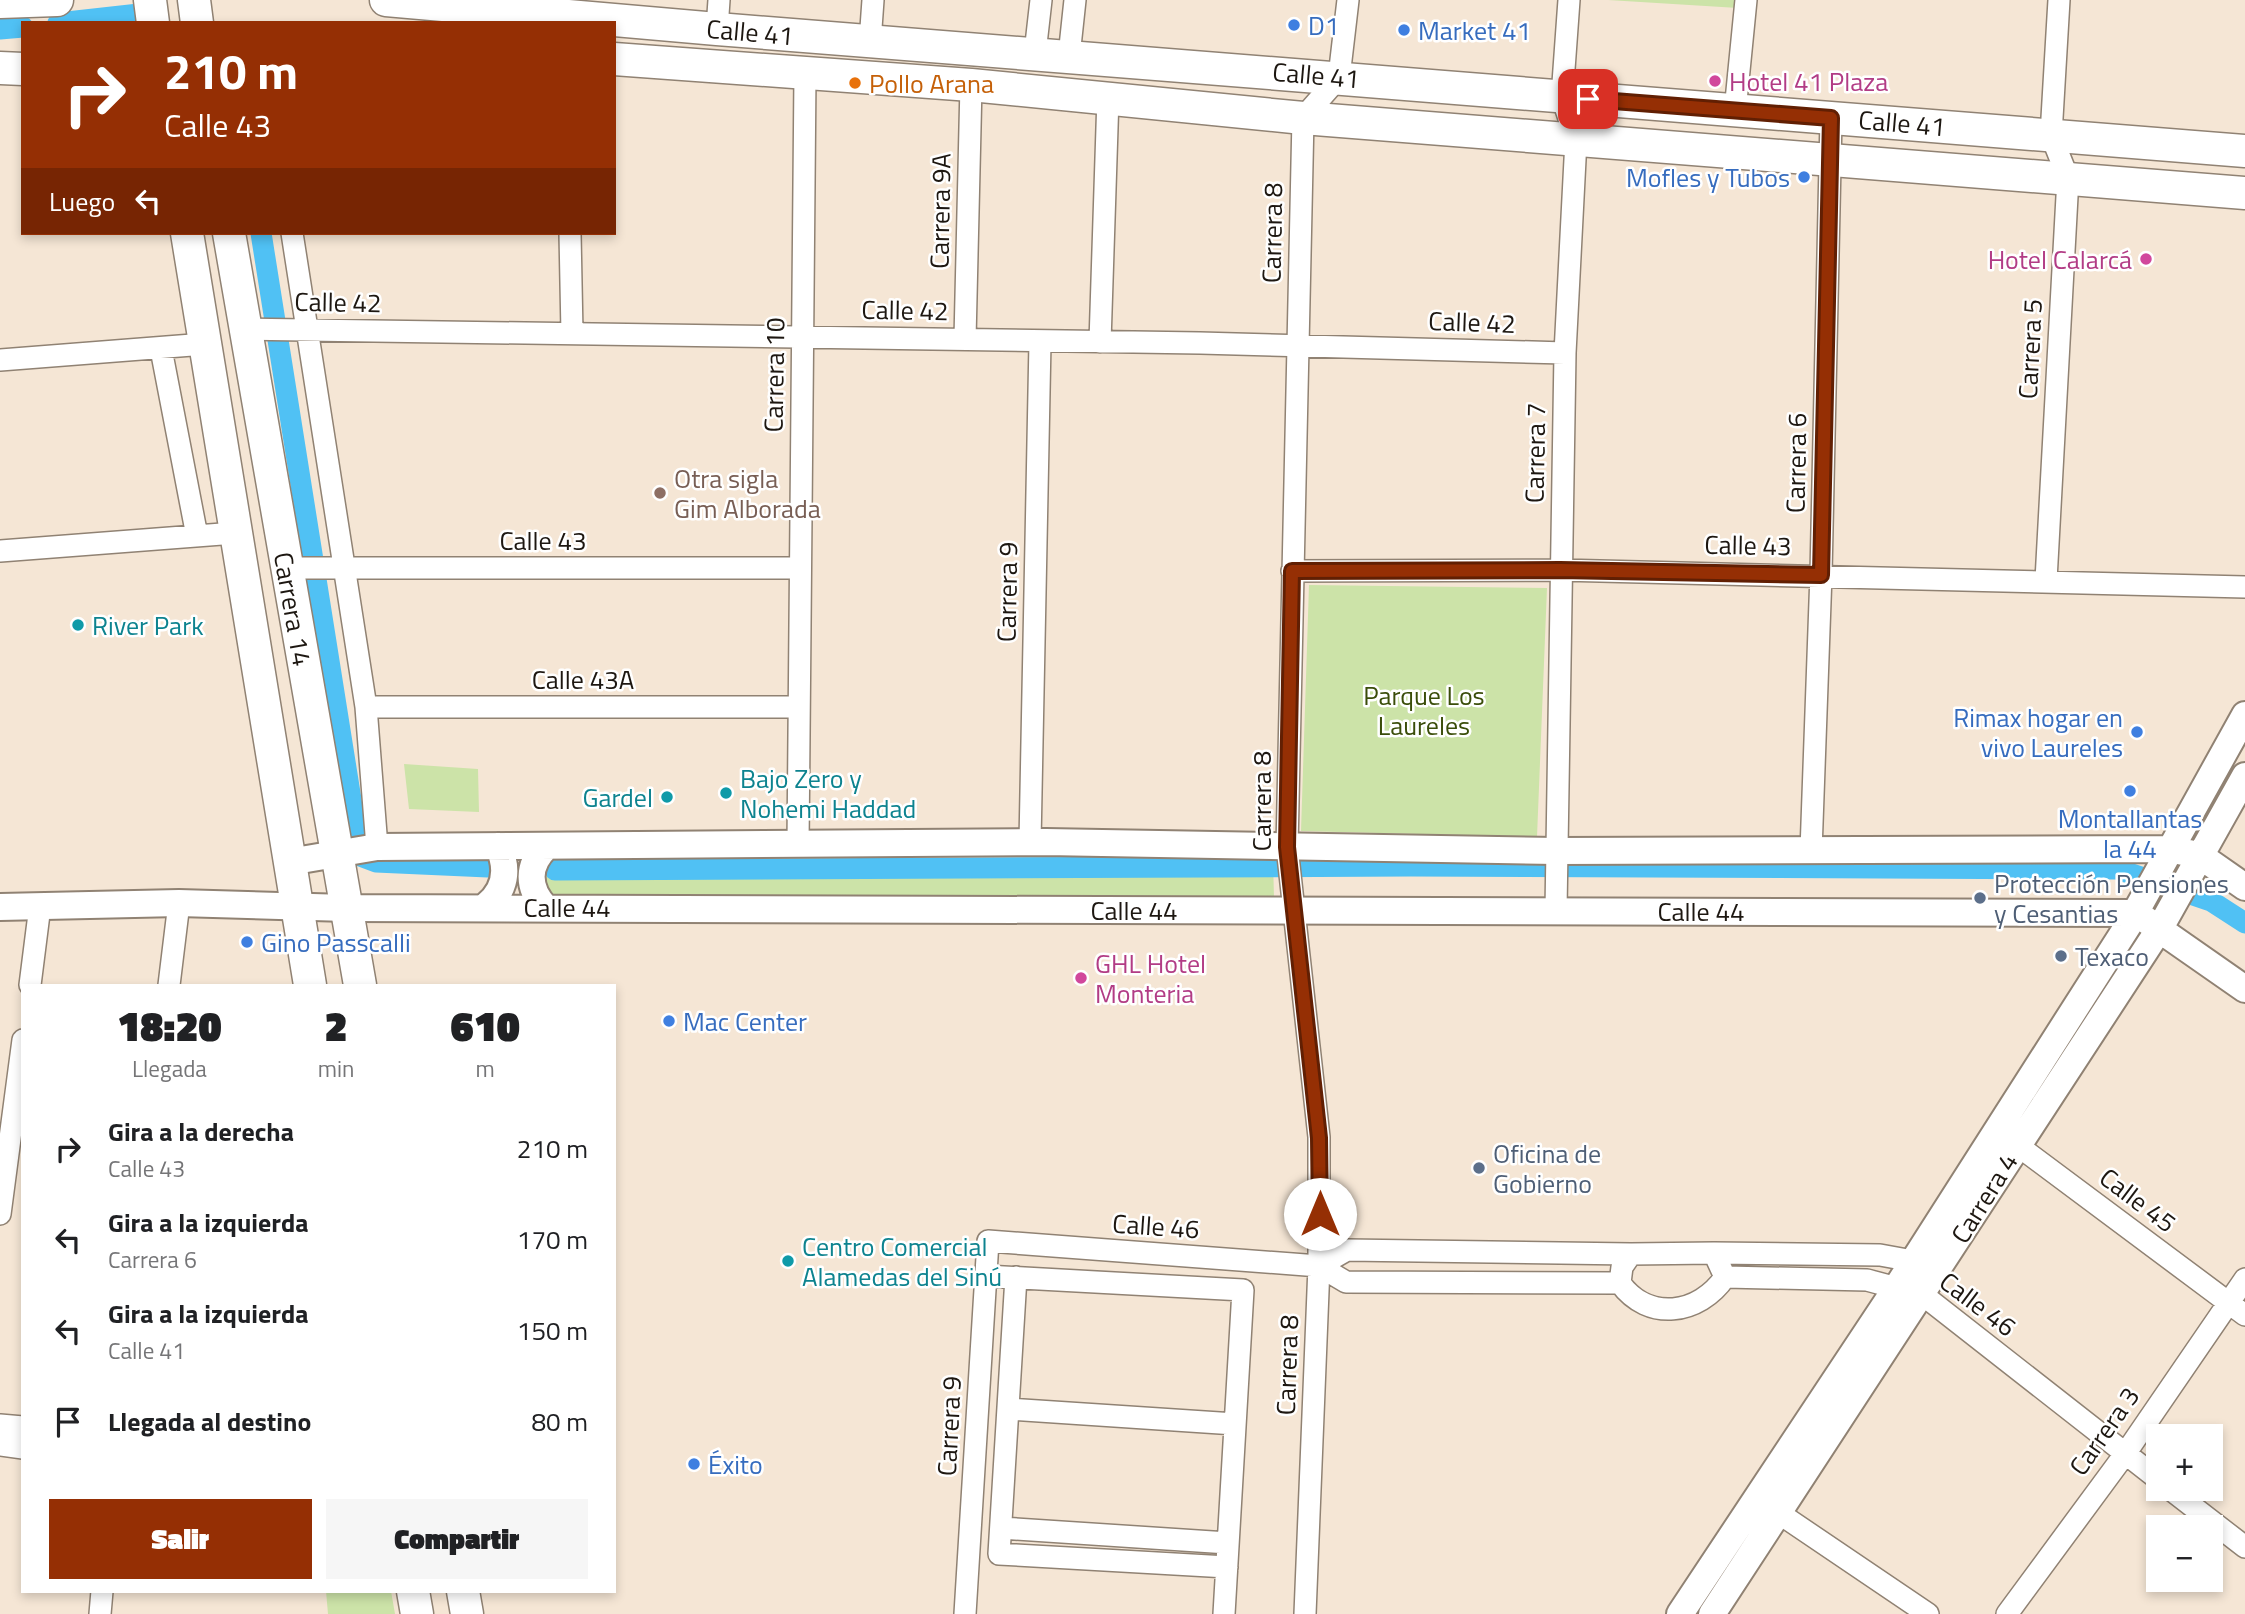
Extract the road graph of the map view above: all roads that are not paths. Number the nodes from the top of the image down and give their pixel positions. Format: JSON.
{"nodes":[{"id":1,"x":57,"y":0,"type":"edge"},
{"id":2,"x":150,"y":0,"type":"edge"},
{"id":3,"x":194,"y":0,"type":"edge"},
{"id":4,"x":873,"y":0,"type":"edge"},
{"id":5,"x":1041,"y":0,"type":"edge"},
{"id":6,"x":1075,"y":0,"type":"edge"},
{"id":7,"x":1348,"y":0,"type":"edge"},
{"id":8,"x":1569,"y":0,"type":"edge"},
{"id":9,"x":1746,"y":0,"type":"edge"},
{"id":10,"x":2059,"y":0,"type":"edge"},
{"id":11,"x":399,"y":1,"type":"edge"},
{"id":12,"x":0,"y":2,"type":"edge"},
{"id":13,"x":572,"y":8,"type":"edge"},
{"id":14,"x":718,"y":15,"type":"edge"},
{"id":15,"x":153,"y":21,"type":"edge"},
{"id":16,"x":197,"y":21,"type":"edge"},
{"id":17,"x":870,"y":42,"type":"junction"},
{"id":18,"x":1035,"y":53,"type":"junction"},
{"id":19,"x":1069,"y":56,"type":"junction"},
{"id":20,"x":616,"y":59,"type":"edge"},
{"id":21,"x":0,"y":68,"type":"edge"},
{"id":22,"x":21,"y":69,"type":"edge"},
{"id":23,"x":805,"y":74,"type":"junction"},
{"id":24,"x":1339,"y":77,"type":"junction"},
{"id":25,"x":971,"y":85,"type":"junction"},
{"id":26,"x":1108,"y":97,"type":"junction"},
{"id":27,"x":1562,"y":97,"type":"junction"},
{"id":28,"x":1735,"y":111,"type":"junction"},
{"id":29,"x":1303,"y":118,"type":"junction"},
{"id":30,"x":1831,"y":118,"type":"junction"},
{"id":31,"x":2051,"y":135,"type":"junction"},
{"id":32,"x":1576,"y":140,"type":"junction"},
{"id":33,"x":2245,"y":151,"type":"edge"},
{"id":34,"x":1832,"y":158,"type":"junction"},
{"id":35,"x":2068,"y":178,"type":"junction"},
{"id":36,"x":2245,"y":193,"type":"edge"},
{"id":37,"x":187,"y":235,"type":"edge"},
{"id":38,"x":230,"y":235,"type":"edge"},
{"id":39,"x":292,"y":235,"type":"edge"},
{"id":40,"x":570,"y":235,"type":"edge"},
{"id":41,"x":255,"y":329,"type":"junction"},
{"id":42,"x":299,"y":329,"type":"junction"},
{"id":43,"x":572,"y":333,"type":"junction"},
{"id":44,"x":802,"y":337,"type":"junction"},
{"id":45,"x":965,"y":339,"type":"junction"},
{"id":46,"x":1040,"y":342,"type":"junction"},
{"id":47,"x":1100,"y":342,"type":"junction"},
{"id":48,"x":205,"y":345,"type":"junction"},
{"id":49,"x":1298,"y":345,"type":"junction"},
{"id":50,"x":161,"y":349,"type":"junction"},
{"id":51,"x":1565,"y":353,"type":"junction"},
{"id":52,"x":0,"y":360,"type":"edge"},
{"id":53,"x":235,"y":533,"type":"junction"},
{"id":54,"x":197,"y":536,"type":"junction"},
{"id":55,"x":0,"y":551,"type":"edge"},
{"id":56,"x":293,"y":568,"type":"junction"},
{"id":57,"x":800,"y":568,"type":"junction"},
{"id":58,"x":338,"y":569,"type":"junction"},
{"id":59,"x":1560,"y":570,"type":"junction"},
{"id":60,"x":1292,"y":571,"type":"junction"},
{"id":61,"x":1821,"y":575,"type":"junction"},
{"id":62,"x":2046,"y":580,"type":"junction"},
{"id":63,"x":2245,"y":587,"type":"edge"},
{"id":64,"x":366,"y":707,"type":"junction"},
{"id":65,"x":799,"y":707,"type":"junction"},
{"id":66,"x":2245,"y":715,"type":"edge"},
{"id":67,"x":2245,"y":776,"type":"edge"},
{"id":68,"x":1030,"y":842,"type":"junction"},
{"id":69,"x":798,"y":845,"type":"junction"},
{"id":70,"x":498,"y":846,"type":"junction"},
{"id":71,"x":546,"y":847,"type":"junction"},
{"id":72,"x":358,"y":850,"type":"junction"},
{"id":73,"x":1811,"y":851,"type":"junction"},
{"id":74,"x":1287,"y":853,"type":"junction"},
{"id":75,"x":1556,"y":857,"type":"junction"},
{"id":76,"x":2163,"y":859,"type":"junction"},
{"id":77,"x":289,"y":862,"type":"junction"},
{"id":78,"x":2196,"y":862,"type":"junction"},
{"id":79,"x":2245,"y":887,"type":"edge"},
{"id":80,"x":178,"y":903,"type":"junction"},
{"id":81,"x":1557,"y":903,"type":"junction"},
{"id":82,"x":1293,"y":904,"type":"junction"},
{"id":83,"x":0,"y":906,"type":"edge"},
{"id":84,"x":40,"y":906,"type":"junction"},
{"id":85,"x":486,"y":906,"type":"junction"},
{"id":86,"x":297,"y":907,"type":"junction"},
{"id":87,"x":545,"y":907,"type":"junction"},
{"id":88,"x":2139,"y":907,"type":"junction"},
{"id":89,"x":346,"y":908,"type":"junction"},
{"id":90,"x":2166,"y":919,"type":"junction"},
{"id":91,"x":30,"y":984,"type":"edge"},
{"id":92,"x":169,"y":984,"type":"edge"},
{"id":93,"x":310,"y":984,"type":"edge"},
{"id":94,"x":360,"y":984,"type":"edge"},
{"id":95,"x":2245,"y":989,"type":"edge"},
{"id":96,"x":21,"y":1055,"type":"edge"},
{"id":97,"x":2007,"y":1138,"type":"junction"},
{"id":98,"x":0,"y":1214,"type":"edge"},
{"id":99,"x":988,"y":1241,"type":"joint"},
{"id":100,"x":1714,"y":1253,"type":"junction"},
{"id":101,"x":1631,"y":1254,"type":"junction"},
{"id":102,"x":1913,"y":1261,"type":"junction"},
{"id":103,"x":1320,"y":1266,"type":"junction"},
{"id":104,"x":986,"y":1276,"type":"junction"},
{"id":105,"x":1016,"y":1277,"type":"junction"},
{"id":106,"x":1725,"y":1277,"type":"junction"},
{"id":107,"x":2245,"y":1279,"type":"edge"},
{"id":108,"x":1620,"y":1283,"type":"junction"},
{"id":109,"x":1897,"y":1287,"type":"junction"},
{"id":110,"x":1923,"y":1295,"type":"junction"},
{"id":111,"x":2227,"y":1301,"type":"junction"},
{"id":112,"x":2245,"y":1315,"type":"edge"},
{"id":113,"x":1008,"y":1409,"type":"junction"},
{"id":114,"x":1235,"y":1424,"type":"junction"},
{"id":115,"x":0,"y":1425,"type":"edge"},
{"id":116,"x":21,"y":1427,"type":"edge"},
{"id":117,"x":0,"y":1445,"type":"edge"},
{"id":118,"x":21,"y":1448,"type":"edge"},
{"id":119,"x":2124,"y":1454,"type":"junction"},
{"id":120,"x":2146,"y":1470,"type":"edge"},
{"id":121,"x":2186,"y":1501,"type":"edge"},
{"id":122,"x":1767,"y":1505,"type":"junction"},
{"id":123,"x":1001,"y":1528,"type":"junction"},
{"id":124,"x":1228,"y":1543,"type":"junction"},
{"id":125,"x":2245,"y":1547,"type":"edge"},
{"id":126,"x":1227,"y":1567,"type":"junction"},
{"id":127,"x":102,"y":1593,"type":"edge"},
{"id":128,"x":413,"y":1593,"type":"edge"},
{"id":129,"x":463,"y":1593,"type":"edge"},
{"id":130,"x":100,"y":1614,"type":"edge"},
{"id":131,"x":417,"y":1614,"type":"edge"},
{"id":132,"x":467,"y":1614,"type":"edge"},
{"id":133,"x":965,"y":1614,"type":"edge"},
{"id":134,"x":1224,"y":1614,"type":"edge"},
{"id":135,"x":1305,"y":1614,"type":"edge"},
{"id":136,"x":1680,"y":1614,"type":"edge"},
{"id":137,"x":1713,"y":1614,"type":"edge"},
{"id":138,"x":1928,"y":1614,"type":"edge"},
{"id":139,"x":2007,"y":1614,"type":"edge"}],
"edges":[{"from":1,"to":12,"type":"main road"},
{"from":2,"to":15,"type":"main road"},
{"from":3,"to":16,"type":"main road"},
{"from":4,"to":17,"type":"street"},
{"from":5,"to":18,"type":"street"},
{"from":6,"to":19,"type":"street"},
{"from":7,"to":24,"type":"street"},
{"from":8,"to":27,"type":"street","name":"Carrera 7"},
{"from":9,"to":28,"type":"street"},
{"from":10,"to":31,"type":"street","name":"Carrera 5"},
{"from":11,"to":13,"type":"main road","name":"Calle 41"},
{"from":13,"to":14,"type":"main road","name":"Calle 41"},
{"from":14,"to":17,"type":"main road","name":"Calle 41"},
{"from":17,"to":18,"type":"main road","name":"Calle 41"},
{"from":18,"to":19,"type":"main road","name":"Calle 41"},
{"from":19,"to":24,"type":"main road","name":"Calle 41"},
{"from":20,"to":23,"type":"main road","name":"Calle 41"},
{"from":21,"to":22,"type":"main road"},
{"from":23,"to":25,"type":"main road","name":"Calle 41"},
{"from":23,"to":44,"type":"street","name":"Carrera 10"},
{"from":24,"to":27,"type":"main road","name":"Calle 41"},
{"from":24,"to":29,"type":"street"},
{"from":25,"to":26,"type":"main road","name":"Calle 41"},
{"from":25,"to":45,"type":"street","name":"Carrera 9A"},
{"from":26,"to":29,"type":"main road","name":"Calle 41"},
{"from":26,"to":47,"type":"street"},
{"from":27,"to":28,"type":"main road","name":"Calle 41"},
{"from":27,"to":32,"type":"street","name":"Carrera 7"},
{"from":28,"to":30,"type":"main road","name":"Calle 41"},
{"from":29,"to":32,"type":"main road","name":"Calle 41"},
{"from":29,"to":49,"type":"street","name":"Carrera 8"},
{"from":30,"to":31,"type":"main road","name":"Calle 41"},
{"from":30,"to":34,"type":"street","name":"Carrera 6"},
{"from":31,"to":33,"type":"main road","name":"Calle 41"},
{"from":31,"to":35,"type":"street","name":"Carrera 5"},
{"from":32,"to":34,"type":"main road","name":"Calle 41"},
{"from":32,"to":51,"type":"street","name":"Carrera 7"},
{"from":34,"to":35,"type":"main road","name":"Calle 41"},
{"from":34,"to":61,"type":"street","name":"Carrera 6"},
{"from":35,"to":36,"type":"main road","name":"Calle 41"},
{"from":35,"to":62,"type":"street","name":"Carrera 5"},
{"from":37,"to":48,"type":"main road","name":"Carrera 14"},
{"from":38,"to":41,"type":"main road","name":"Carrera 14"},
{"from":39,"to":42,"type":"street"},
{"from":40,"to":43,"type":"street"},
{"from":41,"to":42,"type":"street","name":"Calle 42"},
{"from":41,"to":56,"type":"main road","name":"Carrera 14"},
{"from":42,"to":43,"type":"street","name":"Calle 42"},
{"from":42,"to":58,"type":"street"},
{"from":43,"to":44,"type":"street","name":"Calle 42"},
{"from":44,"to":45,"type":"street","name":"Calle 42"},
{"from":44,"to":57,"type":"street","name":"Carrera 10"},
{"from":45,"to":46,"type":"street","name":"Calle 42"},
{"from":46,"to":47,"type":"street","name":"Calle 42"},
{"from":46,"to":68,"type":"street","name":"Carrera 9"},
{"from":47,"to":49,"type":"street","name":"Calle 42"},
{"from":48,"to":50,"type":"street"},
{"from":48,"to":53,"type":"main road","name":"Carrera 14"},
{"from":49,"to":51,"type":"street","name":"Calle 42"},
{"from":49,"to":60,"type":"street","name":"Carrera 8"},
{"from":50,"to":52,"type":"street"},
{"from":50,"to":54,"type":"street"},
{"from":51,"to":59,"type":"street","name":"Carrera 7"},
{"from":53,"to":54,"type":"street"},
{"from":53,"to":77,"type":"main road","name":"Carrera 14"},
{"from":54,"to":55,"type":"street"},
{"from":56,"to":58,"type":"street","name":"Calle 43"},
{"from":56,"to":72,"type":"main road","name":"Carrera 14"},
{"from":57,"to":58,"type":"street","name":"Calle 43"},
{"from":57,"to":65,"type":"street","name":"Carrera 10"},
{"from":58,"to":64,"type":"street"},
{"from":59,"to":60,"type":"street","name":"Calle 43"},
{"from":59,"to":61,"type":"street","name":"Calle 43"},
{"from":59,"to":75,"type":"street","name":"Carrera 7"},
{"from":60,"to":74,"type":"street","name":"Carrera 8"},
{"from":61,"to":62,"type":"street","name":"Calle 43"},
{"from":61,"to":73,"type":"street","name":"Carrera 6"},
{"from":62,"to":63,"type":"street","name":"Calle 43"},
{"from":64,"to":65,"type":"street","name":"Calle 43A"},
{"from":64,"to":72,"type":"street"},
{"from":65,"to":69,"type":"street","name":"Carrera 10"},
{"from":66,"to":76,"type":"street"},
{"from":67,"to":78,"type":"street","name":"Carrera 4"},
{"from":68,"to":69,"type":"street"},
{"from":68,"to":74,"type":"street"},
{"from":69,"to":71,"type":"street"},
{"from":70,"to":71,"type":"street"},
{"from":70,"to":72,"type":"street"},
{"from":70,"to":85,"type":"street"},
{"from":71,"to":87,"type":"street"},
{"from":72,"to":77,"type":"street"},
{"from":72,"to":89,"type":"main road","name":"Carrera 14"},
{"from":73,"to":75,"type":"street"},
{"from":73,"to":76,"type":"street"},
{"from":74,"to":75,"type":"street"},
{"from":74,"to":82,"type":"street","name":"Carrera 8"},
{"from":75,"to":81,"type":"street","name":"Carrera 7"},
{"from":76,"to":78,"type":"street"},
{"from":76,"to":88,"type":"street"},
{"from":77,"to":86,"type":"main road","name":"Carrera 14"},
{"from":78,"to":79,"type":"street"},
{"from":78,"to":90,"type":"street","name":"Carrera 4"},
{"from":80,"to":84,"type":"street","name":"Calle 44"},
{"from":80,"to":86,"type":"street","name":"Calle 44"},
{"from":80,"to":92,"type":"street"},
{"from":81,"to":82,"type":"street","name":"Calle 44"},
{"from":81,"to":88,"type":"street","name":"Calle 44"},
{"from":82,"to":87,"type":"street","name":"Calle 44"},
{"from":82,"to":103,"type":"street","name":"Carrera 8"},
{"from":83,"to":84,"type":"street","name":"Calle 44"},
{"from":84,"to":91,"type":"street"},
{"from":85,"to":87,"type":"street","name":"Calle 44"},
{"from":85,"to":89,"type":"street","name":"Calle 44"},
{"from":86,"to":89,"type":"street","name":"Calle 44"},
{"from":86,"to":93,"type":"main road","name":"Carrera 14"},
{"from":88,"to":90,"type":"street"},
{"from":88,"to":97,"type":"street"},
{"from":89,"to":94,"type":"main road","name":"Carrera 14"},
{"from":90,"to":95,"type":"street"},
{"from":90,"to":97,"type":"street","name":"Carrera 4"},
{"from":96,"to":98,"type":"street"},
{"from":97,"to":102,"type":"street"},
{"from":97,"to":110,"type":"street","name":"Carrera 4"},
{"from":97,"to":111,"type":"street","name":"Calle 45"},
{"from":99,"to":103,"type":"street","name":"Calle 46"},
{"from":99,"to":104,"type":"street","name":"Carrera 9"},
{"from":100,"to":101,"type":"street","name":"Calle 46"},
{"from":100,"to":102,"type":"street","name":"Calle 46"},
{"from":100,"to":106,"type":"street"},
{"from":101,"to":103,"type":"street"},
{"from":101,"to":108,"type":"street"},
{"from":102,"to":109,"type":"street"},
{"from":103,"to":108,"type":"street","name":"Calle 46"},
{"from":103,"to":135,"type":"street","name":"Carrera 8"},
{"from":104,"to":105,"type":"street"},
{"from":104,"to":133,"type":"street","name":"Carrera 9"},
{"from":105,"to":113,"type":"street"},
{"from":105,"to":114,"type":"street","name":"Carrera 8"},
{"from":106,"to":108,"type":"street"},
{"from":106,"to":109,"type":"street","name":"Calle 46"},
{"from":107,"to":111,"type":"street","name":"Carrera 3"},
{"from":109,"to":110,"type":"street","name":"Calle 46"},
{"from":109,"to":122,"type":"street"},
{"from":110,"to":119,"type":"street","name":"Calle 46"},
{"from":110,"to":122,"type":"street","name":"Carrera 4"},
{"from":111,"to":112,"type":"street","name":"Calle 45"},
{"from":111,"to":119,"type":"street","name":"Carrera 3"},
{"from":113,"to":114,"type":"street"},
{"from":113,"to":123,"type":"street"},
{"from":114,"to":124,"type":"street","name":"Carrera 8"},
{"from":115,"to":116,"type":"street"},
{"from":117,"to":118,"type":"street"},
{"from":119,"to":120,"type":"street","name":"Calle 46"},
{"from":119,"to":139,"type":"street","name":"Carrera 3"},
{"from":121,"to":125,"type":"street"},
{"from":122,"to":136,"type":"street"},
{"from":122,"to":137,"type":"street","name":"Carrera 4"},
{"from":122,"to":138,"type":"street"},
{"from":123,"to":124,"type":"street"},
{"from":123,"to":126,"type":"street"},
{"from":124,"to":126,"type":"street","name":"Carrera 8"},
{"from":126,"to":134,"type":"street","name":"Carrera 8"},
{"from":127,"to":130,"type":"street"},
{"from":128,"to":131,"type":"main road"},
{"from":129,"to":132,"type":"main road"}]}
